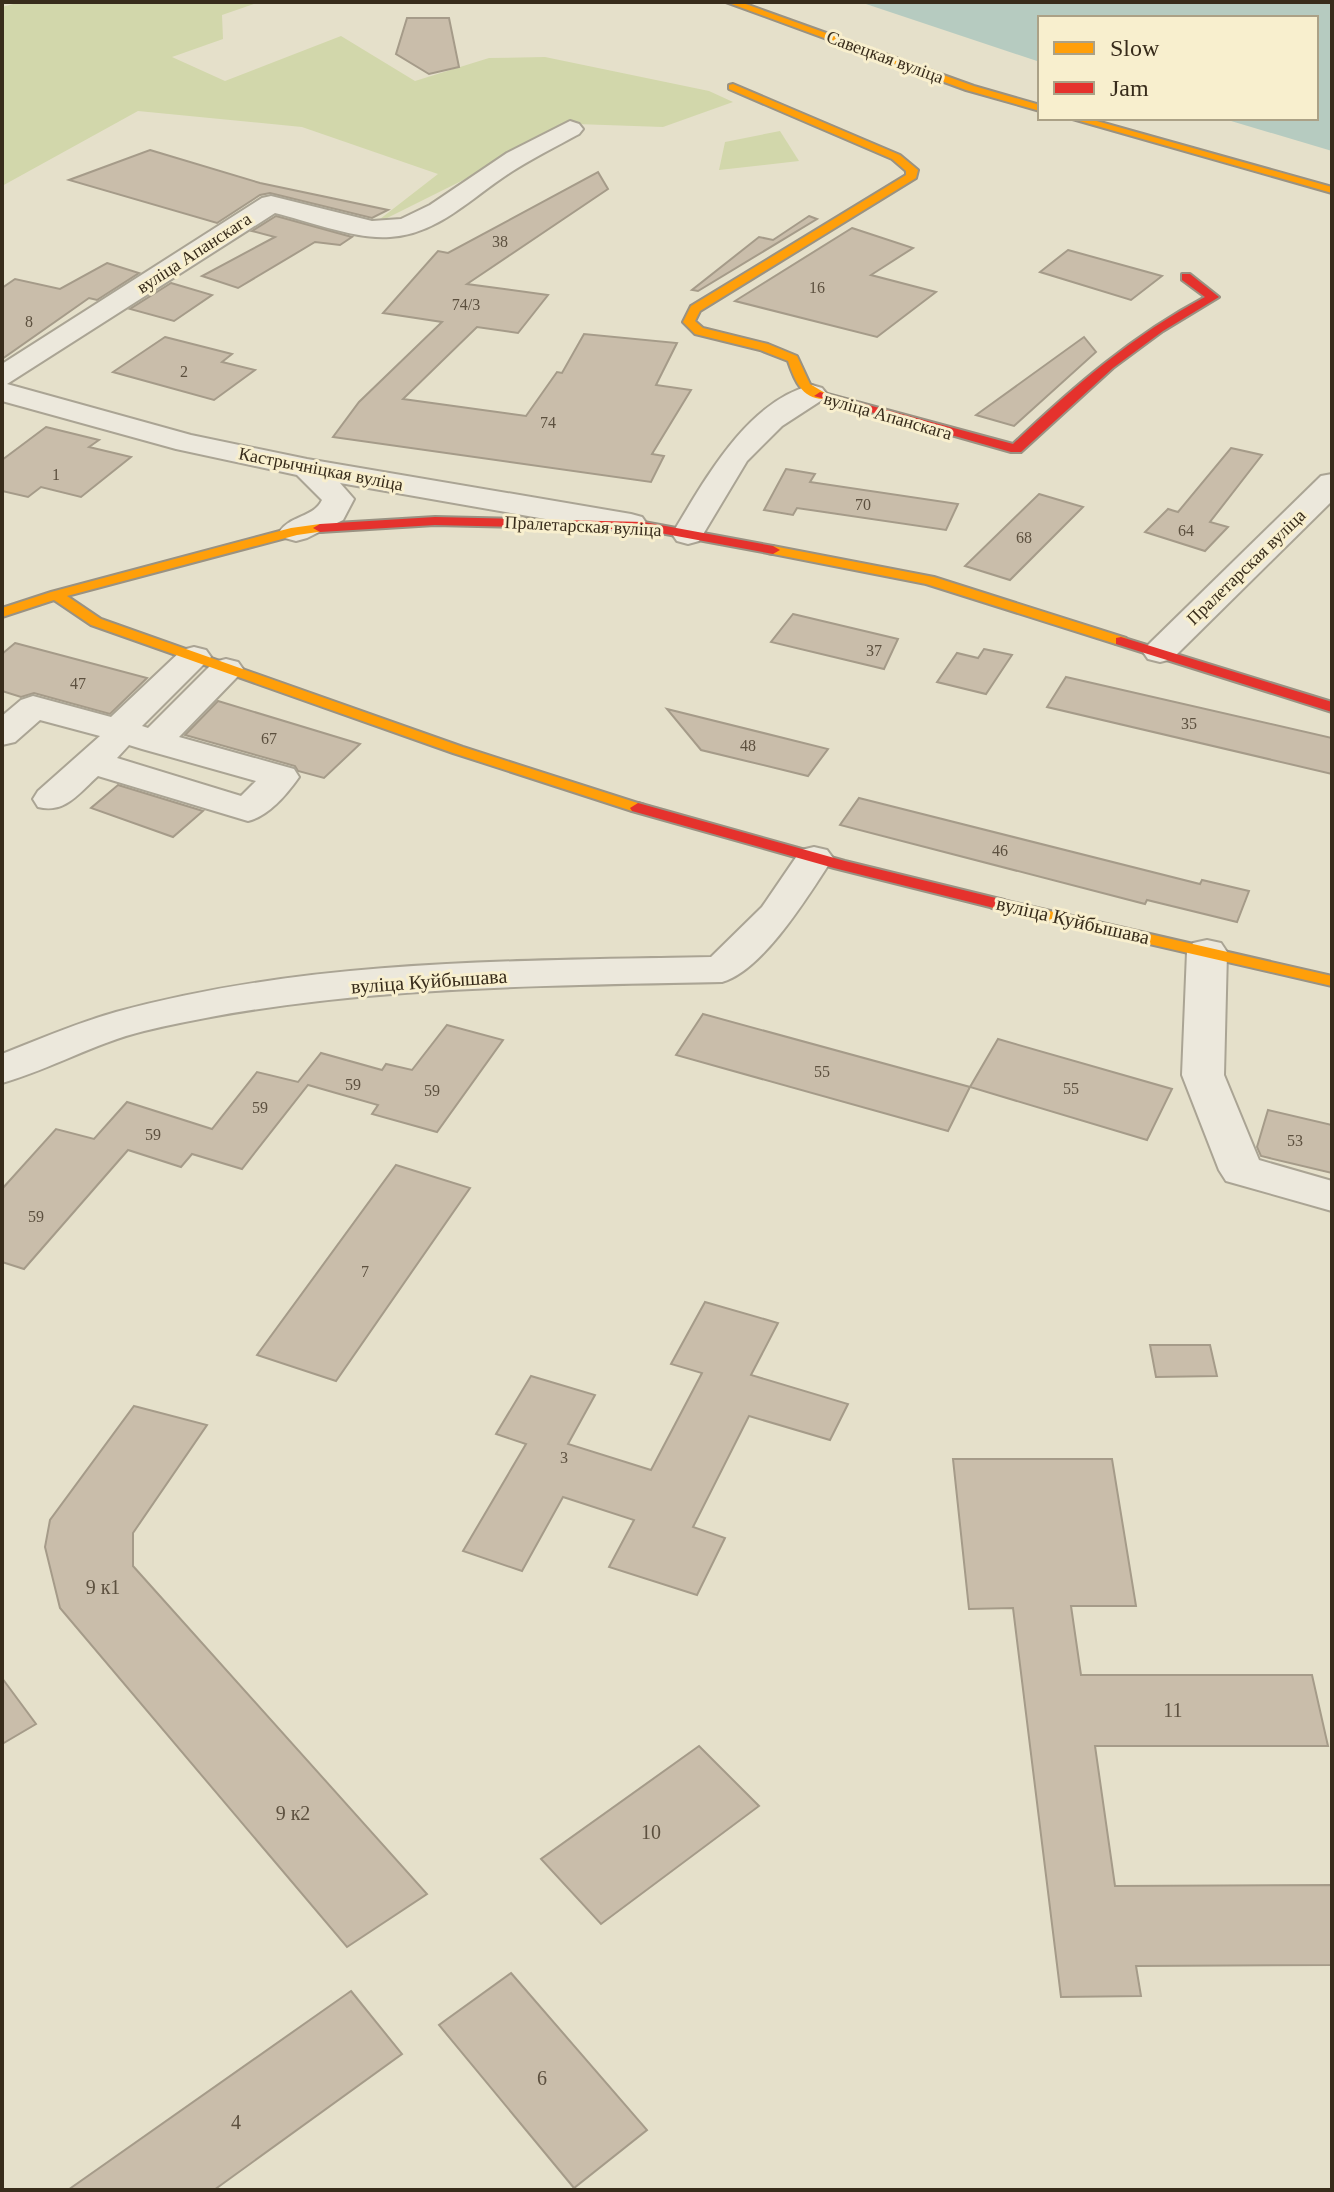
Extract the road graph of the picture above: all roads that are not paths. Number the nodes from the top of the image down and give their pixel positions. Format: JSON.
{"nodes":[{"id":1,"x":731,"y":2,"type":"edge"},
{"id":2,"x":733,"y":87,"type":"dead end"},
{"id":3,"x":1038,"y":107,"type":"edge"},
{"id":4,"x":1081,"y":120,"type":"edge"},
{"id":5,"x":570,"y":129,"type":"dead end"},
{"id":6,"x":1332,"y":190,"type":"edge"},
{"id":7,"x":1186,"y":277,"type":"dead end"},
{"id":8,"x":2,"y":377,"type":"edge"},
{"id":9,"x":2,"y":392,"type":"edge"},
{"id":10,"x":812,"y":394,"type":"junction"},
{"id":11,"x":307,"y":468,"type":"junction"},
{"id":12,"x":1332,"y":483,"type":"edge"},
{"id":13,"x":644,"y":526,"type":"junction"},
{"id":14,"x":296,"y":531,"type":"junction"},
{"id":15,"x":688,"y":534,"type":"junction"},
{"id":16,"x":56,"y":595,"type":"junction"},
{"id":17,"x":2,"y":613,"type":"edge"},
{"id":18,"x":1160,"y":652,"type":"junction"},
{"id":19,"x":210,"y":663,"type":"junction"},
{"id":20,"x":1332,"y":707,"type":"edge"},
{"id":21,"x":2,"y":734,"type":"edge"},
{"id":22,"x":133,"y":734,"type":"junction"},
{"id":23,"x":91,"y":762,"type":"junction"},
{"id":24,"x":51,"y":799,"type":"dead end"},
{"id":25,"x":814,"y":858,"type":"junction"},
{"id":26,"x":1207,"y":952,"type":"junction"},
{"id":27,"x":1332,"y":981,"type":"edge"},
{"id":28,"x":2,"y":1069,"type":"edge"},
{"id":29,"x":1332,"y":1196,"type":"edge"}],
"edges":[{"from":1,"to":3,"type":"street","name":"Савецкая вуліца"},
{"from":2,"to":10,"type":"street","name":"вуліца Апанскага"},
{"from":4,"to":6,"type":"street"},
{"from":5,"to":8,"type":"street","name":"вуліца Апанскага"},
{"from":7,"to":10,"type":"street","name":"вуліца Апанскага"},
{"from":9,"to":11,"type":"street","name":"Кастрычніцкая вуліца"},
{"from":10,"to":15,"type":"street"},
{"from":11,"to":13,"type":"street","name":"Кастрычніцкая вуліца"},
{"from":11,"to":14,"type":"street"},
{"from":12,"to":18,"type":"street","name":"Пралетарская вуліца"},
{"from":13,"to":14,"type":"street","name":"Пралетарская вуліца"},
{"from":13,"to":15,"type":"street","name":"Пралетарская вуліца"},
{"from":14,"to":16,"type":"street","name":"Пралетарская вуліца"},
{"from":15,"to":18,"type":"street","name":"Пралетарская вуліца"},
{"from":16,"to":17,"type":"street","name":"Пралетарская вуліца"},
{"from":16,"to":19,"type":"street","name":"вуліца Куйбышава"},
{"from":18,"to":20,"type":"street","name":"Пралетарская вуліца"},
{"from":19,"to":22,"type":"street"},
{"from":19,"to":25,"type":"street","name":"вуліца Куйбышава"},
{"from":21,"to":22,"type":"street"},
{"from":22,"to":23,"type":"street"},
{"from":22,"to":23,"type":"street"},
{"from":23,"to":24,"type":"street"},
{"from":25,"to":26,"type":"street","name":"вуліца Куйбышава"},
{"from":25,"to":28,"type":"street","name":"вуліца Куйбышава"},
{"from":26,"to":27,"type":"street","name":"вуліца Куйбышава"},
{"from":26,"to":29,"type":"street"}]}
